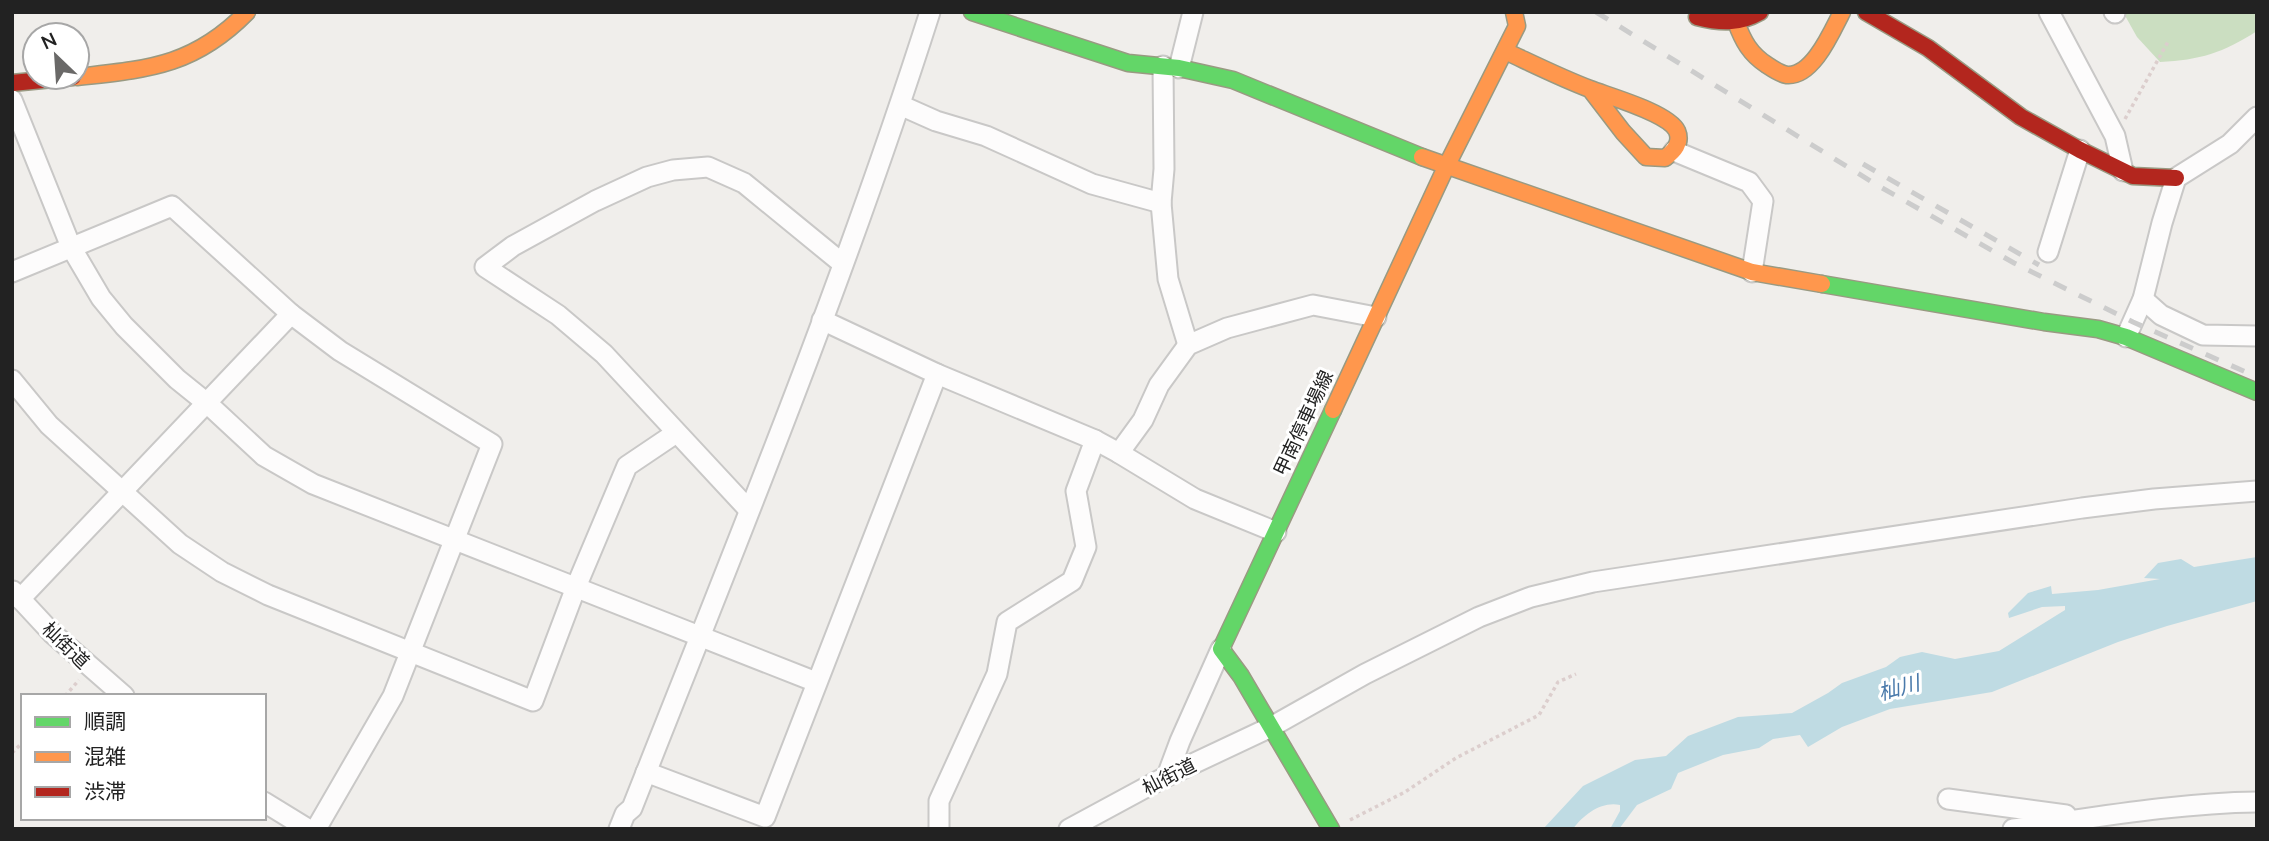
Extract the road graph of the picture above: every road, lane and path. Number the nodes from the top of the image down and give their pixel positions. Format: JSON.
{"nodes":[{"id":1,"x":247,"y":12,"type":"edge"},
{"id":2,"x":930,"y":12,"type":"edge"},
{"id":3,"x":972,"y":12,"type":"edge"},
{"id":4,"x":1193,"y":12,"type":"edge"},
{"id":5,"x":1760,"y":12,"type":"edge"},
{"id":6,"x":1842,"y":12,"type":"edge"},
{"id":7,"x":1866,"y":12,"type":"edge"},
{"id":8,"x":2049,"y":12,"type":"edge"},
{"id":9,"x":1694,"y":15,"type":"edge"},
{"id":10,"x":1516,"y":19,"type":"edge"},
{"id":11,"x":1737,"y":22,"type":"junction"},
{"id":12,"x":2169,"y":40,"type":"dead end"},
{"id":13,"x":1505,"y":51,"type":"junction"},
{"id":14,"x":1171,"y":67,"type":"junction"},
{"id":15,"x":91,"y":75,"type":"edge"},
{"id":16,"x":1590,"y":89,"type":"junction"},
{"id":17,"x":12,"y":100,"type":"edge"},
{"id":18,"x":900,"y":106,"type":"junction"},
{"id":19,"x":1636,"y":107,"type":"junction"},
{"id":20,"x":2257,"y":117,"type":"edge"},
{"id":21,"x":1619,"y":128,"type":"junction"},
{"id":22,"x":2115,"y":136,"type":"junction"},
{"id":23,"x":2080,"y":150,"type":"junction"},
{"id":24,"x":1674,"y":152,"type":"junction"},
{"id":25,"x":1446,"y":167,"type":"junction"},
{"id":26,"x":2123,"y":172,"type":"junction"},
{"id":27,"x":2176,"y":178,"type":"junction"},
{"id":28,"x":1161,"y":203,"type":"junction"},
{"id":29,"x":71,"y":247,"type":"junction"},
{"id":30,"x":2048,"y":252,"type":"dead end"},
{"id":31,"x":843,"y":264,"type":"junction"},
{"id":32,"x":1752,"y":271,"type":"junction"},
{"id":33,"x":12,"y":272,"type":"edge"},
{"id":34,"x":2143,"y":299,"type":"junction"},
{"id":35,"x":291,"y":314,"type":"junction"},
{"id":36,"x":1376,"y":317,"type":"junction"},
{"id":37,"x":822,"y":320,"type":"junction"},
{"id":38,"x":2257,"y":336,"type":"edge"},
{"id":39,"x":2126,"y":337,"type":"junction"},
{"id":40,"x":1188,"y":345,"type":"junction"},
{"id":41,"x":937,"y":374,"type":"junction"},
{"id":42,"x":12,"y":380,"type":"edge"},
{"id":43,"x":2257,"y":392,"type":"edge"},
{"id":44,"x":208,"y":404,"type":"junction"},
{"id":45,"x":676,"y":433,"type":"junction"},
{"id":46,"x":1095,"y":440,"type":"junction"},
{"id":47,"x":1119,"y":453,"type":"junction"},
{"id":48,"x":124,"y":491,"type":"junction"},
{"id":49,"x":2257,"y":491,"type":"edge"},
{"id":50,"x":749,"y":509,"type":"junction"},
{"id":51,"x":1276,"y":532,"type":"junction"},
{"id":52,"x":454,"y":540,"type":"junction"},
{"id":53,"x":576,"y":587,"type":"junction"},
{"id":54,"x":16,"y":595,"type":"edge"},
{"id":55,"x":700,"y":638,"type":"junction"},
{"id":56,"x":1221,"y":649,"type":"junction"},
{"id":57,"x":410,"y":652,"type":"junction"},
{"id":58,"x":90,"y":668,"type":"junction"},
{"id":59,"x":1576,"y":674,"type":"dead end"},
{"id":60,"x":816,"y":682,"type":"junction"},
{"id":61,"x":67,"y":694,"type":"edge"},
{"id":62,"x":122,"y":694,"type":"edge"},
{"id":63,"x":1271,"y":727,"type":"junction"},
{"id":64,"x":646,"y":772,"type":"junction"},
{"id":65,"x":1167,"y":776,"type":"junction"},
{"id":66,"x":1948,"y":799,"type":"dead end"},
{"id":67,"x":2257,"y":802,"type":"edge"},
{"id":68,"x":266,"y":803,"type":"edge"},
{"id":69,"x":1346,"y":823,"type":"dead end"},
{"id":70,"x":2085,"y":824,"type":"edge"},
{"id":71,"x":307,"y":829,"type":"edge"},
{"id":72,"x":316,"y":829,"type":"edge"},
{"id":73,"x":619,"y":829,"type":"edge"},
{"id":74,"x":939,"y":829,"type":"edge"},
{"id":75,"x":1069,"y":829,"type":"edge"},
{"id":76,"x":1331,"y":829,"type":"edge"},
{"id":77,"x":2013,"y":829,"type":"edge"}],
"edges":[{"from":1,"to":15,"type":"street"},
{"from":2,"to":18,"type":"street"},
{"from":3,"to":14,"type":"street"},
{"from":4,"to":14,"type":"street"},
{"from":5,"to":11,"type":"street"},
{"from":6,"to":11,"type":"street"},
{"from":7,"to":23,"type":"street"},
{"from":8,"to":22,"type":"street"},
{"from":9,"to":11,"type":"street"},
{"from":10,"to":13,"type":"street","name":"甲南停車場線"},
{"from":12,"to":22,"type":"path"},
{"from":13,"to":16,"type":"street"},
{"from":13,"to":25,"type":"street","name":"甲南停車場線"},
{"from":14,"to":25,"type":"street"},
{"from":14,"to":28,"type":"street"},
{"from":16,"to":19,"type":"street"},
{"from":16,"to":21,"type":"street"},
{"from":17,"to":29,"type":"street"},
{"from":18,"to":28,"type":"street"},
{"from":18,"to":31,"type":"street"},
{"from":19,"to":21,"type":"street"},
{"from":19,"to":24,"type":"street"},
{"from":20,"to":27,"type":"street"},
{"from":21,"to":24,"type":"street"},
{"from":22,"to":26,"type":"street"},
{"from":23,"to":26,"type":"street"},
{"from":23,"to":30,"type":"street"},
{"from":24,"to":32,"type":"street"},
{"from":25,"to":32,"type":"street"},
{"from":25,"to":36,"type":"street","name":"甲南停車場線"},
{"from":26,"to":27,"type":"street"},
{"from":27,"to":34,"type":"street"},
{"from":28,"to":40,"type":"street"},
{"from":29,"to":33,"type":"street"},
{"from":29,"to":35,"type":"street"},
{"from":29,"to":44,"type":"street"},
{"from":31,"to":37,"type":"street"},
{"from":31,"to":45,"type":"street"},
{"from":32,"to":39,"type":"street"},
{"from":34,"to":38,"type":"street"},
{"from":34,"to":39,"type":"street"},
{"from":35,"to":44,"type":"street"},
{"from":35,"to":52,"type":"street"},
{"from":36,"to":40,"type":"street"},
{"from":36,"to":51,"type":"street","name":"甲南停車場線"},
{"from":37,"to":41,"type":"street"},
{"from":37,"to":50,"type":"street"},
{"from":39,"to":43,"type":"street"},
{"from":40,"to":47,"type":"street"},
{"from":41,"to":46,"type":"street"},
{"from":41,"to":60,"type":"street"},
{"from":42,"to":48,"type":"street"},
{"from":44,"to":48,"type":"street"},
{"from":44,"to":52,"type":"street"},
{"from":45,"to":50,"type":"street"},
{"from":45,"to":53,"type":"street"},
{"from":46,"to":47,"type":"street"},
{"from":46,"to":74,"type":"street"},
{"from":47,"to":51,"type":"street"},
{"from":48,"to":54,"type":"street"},
{"from":48,"to":57,"type":"street"},
{"from":49,"to":63,"type":"street","name":"杣街道"},
{"from":50,"to":55,"type":"street"},
{"from":51,"to":56,"type":"street","name":"甲南停車場線"},
{"from":52,"to":53,"type":"street"},
{"from":52,"to":57,"type":"street"},
{"from":53,"to":55,"type":"street"},
{"from":53,"to":57,"type":"street"},
{"from":54,"to":58,"type":"street","name":"杣街道"},
{"from":55,"to":60,"type":"street"},
{"from":55,"to":64,"type":"street"},
{"from":56,"to":63,"type":"street"},
{"from":56,"to":65,"type":"street"},
{"from":57,"to":72,"type":"street"},
{"from":58,"to":61,"type":"path"},
{"from":58,"to":62,"type":"street","name":"杣街道"},
{"from":59,"to":69,"type":"path"},
{"from":60,"to":64,"type":"street"},
{"from":63,"to":65,"type":"street","name":"杣街道"},
{"from":63,"to":76,"type":"street"},
{"from":64,"to":73,"type":"street"},
{"from":65,"to":75,"type":"street","name":"杣街道"},
{"from":66,"to":70,"type":"street"},
{"from":67,"to":70,"type":"street"},
{"from":68,"to":71,"type":"street"},
{"from":70,"to":77,"type":"street"}]}
